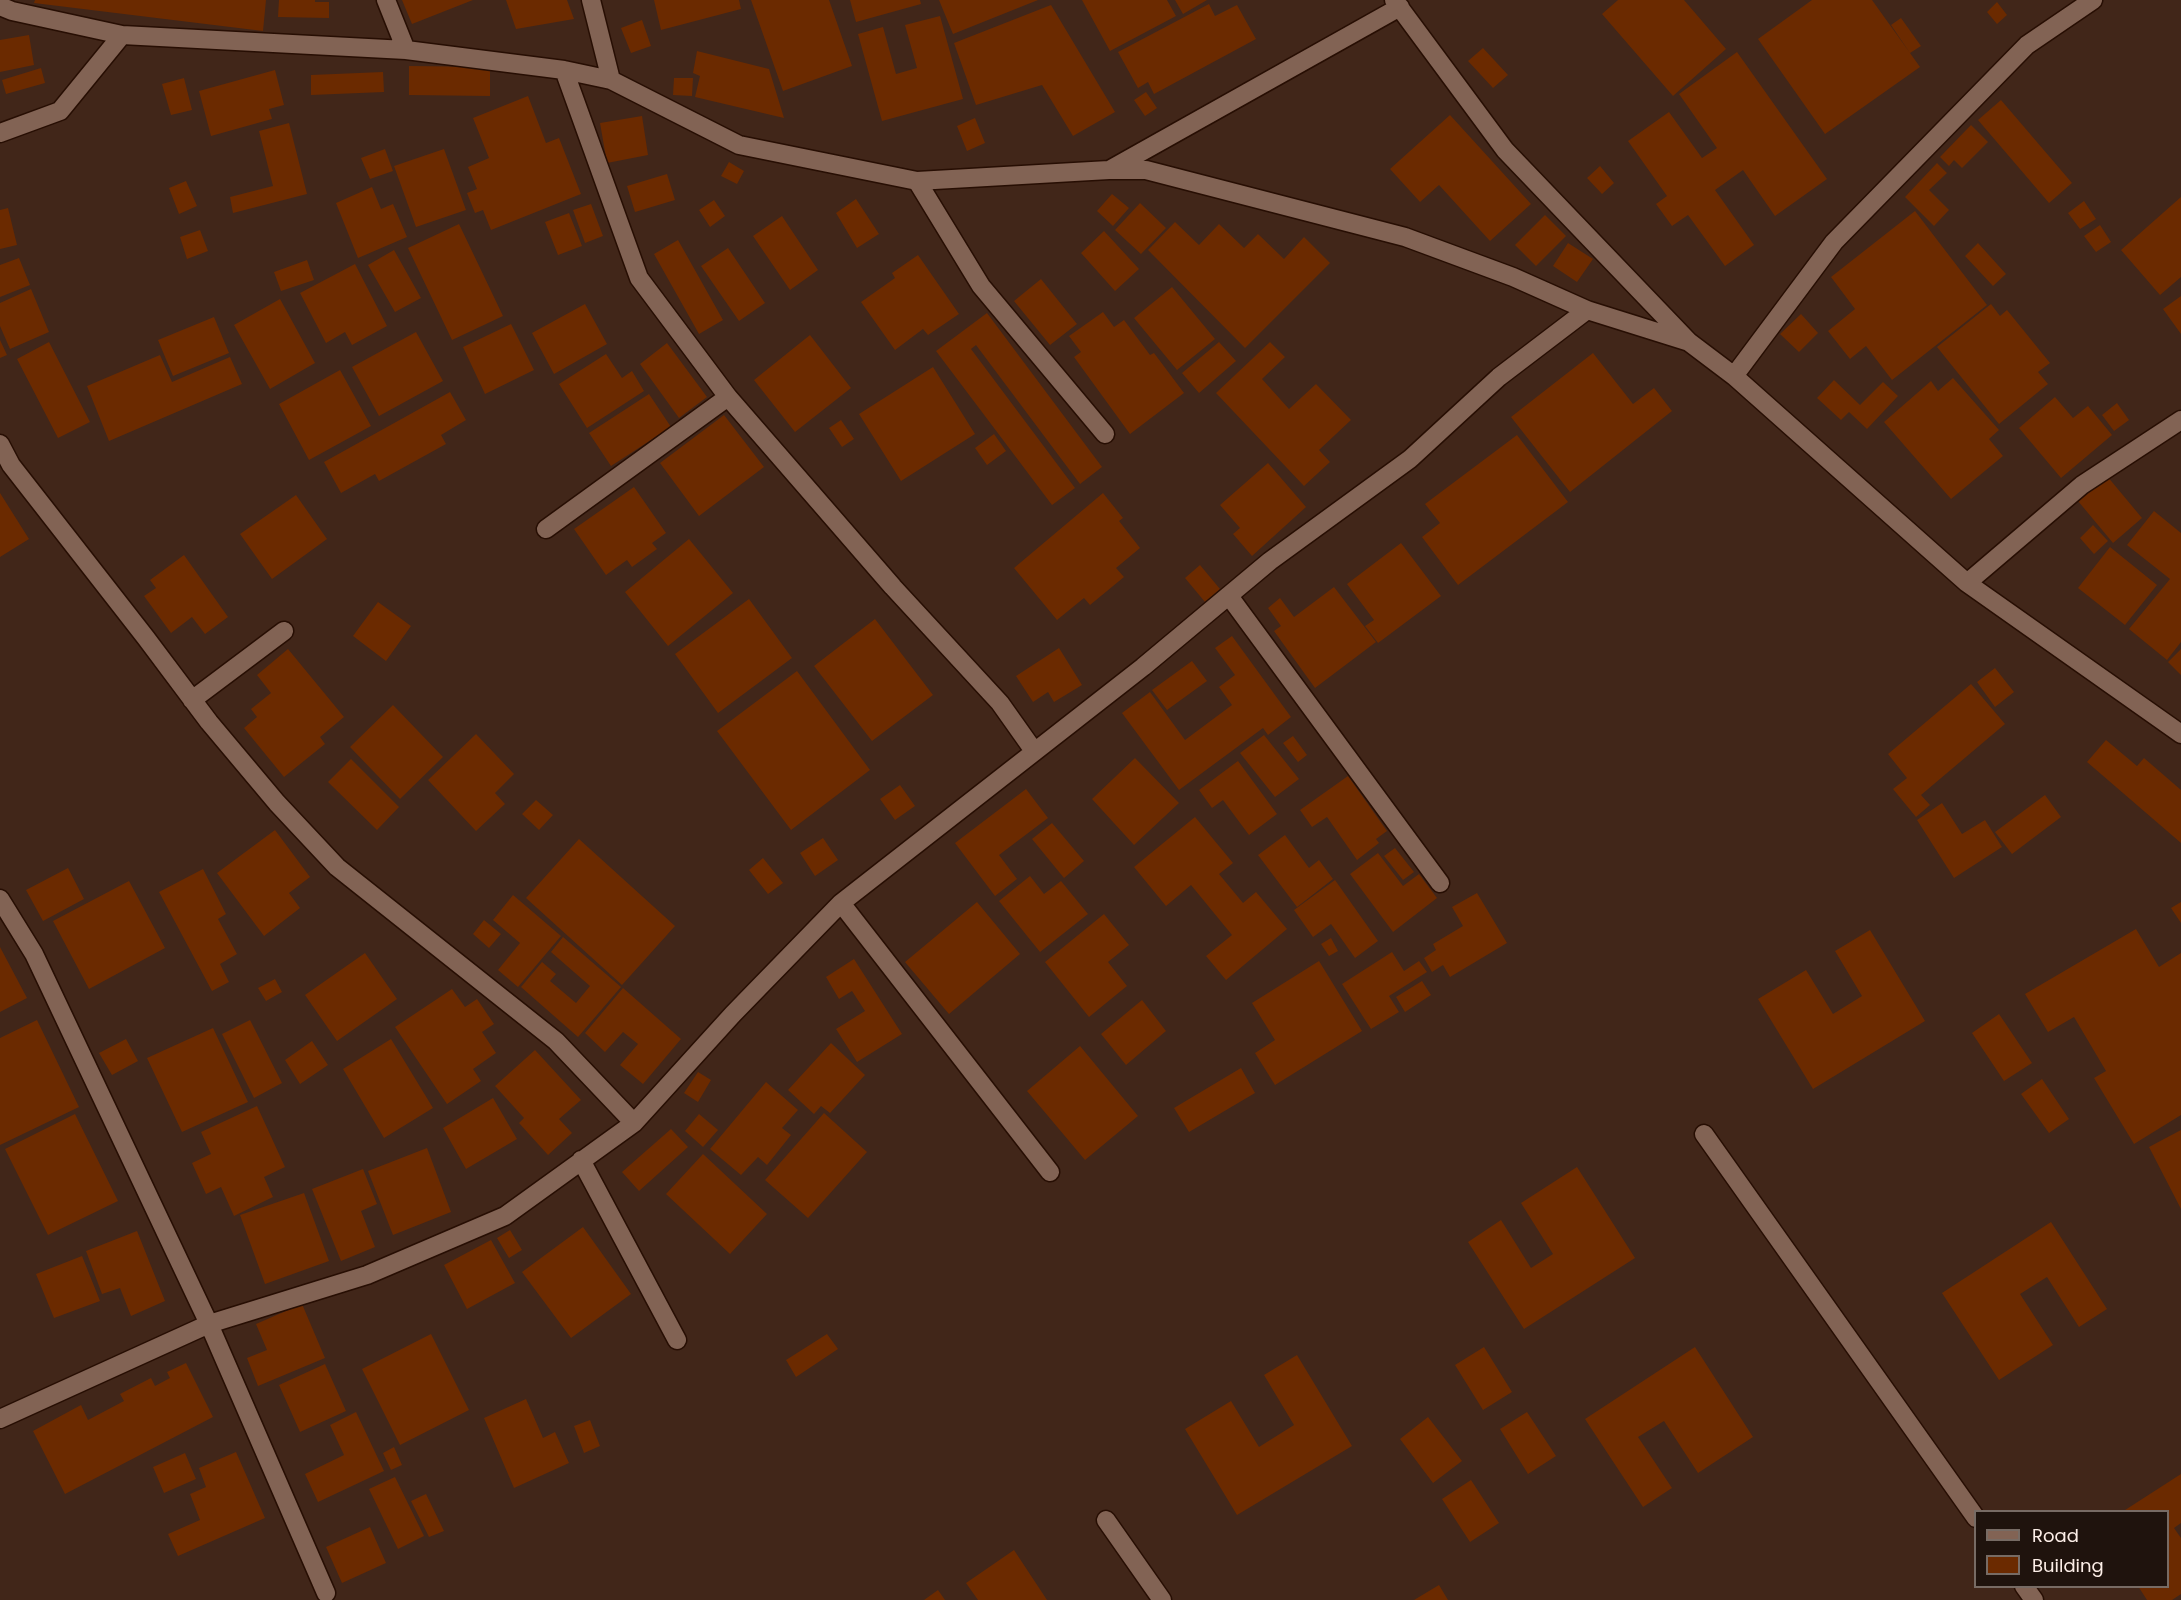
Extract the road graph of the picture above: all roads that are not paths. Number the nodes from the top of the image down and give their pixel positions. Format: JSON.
{"nodes":[{"id":1,"x":386,"y":0,"type":"edge"},
{"id":2,"x":2093,"y":0,"type":"edge"},
{"id":3,"x":598,"y":2,"type":"edge"},
{"id":4,"x":1397,"y":4,"type":"edge"},
{"id":5,"x":0,"y":6,"type":"edge"},
{"id":6,"x":122,"y":35,"type":"junction"},
{"id":7,"x":406,"y":50,"type":"junction"},
{"id":8,"x":564,"y":70,"type":"junction"},
{"id":9,"x":611,"y":80,"type":"junction"},
{"id":10,"x":0,"y":133,"type":"edge"},
{"id":11,"x":1109,"y":170,"type":"junction"},
{"id":12,"x":917,"y":181,"type":"junction"},
{"id":13,"x":1587,"y":310,"type":"junction"},
{"id":14,"x":1689,"y":342,"type":"junction"},
{"id":15,"x":1734,"y":376,"type":"junction"},
{"id":16,"x":728,"y":397,"type":"junction"},
{"id":17,"x":2181,"y":420,"type":"edge"},
{"id":18,"x":1105,"y":434,"type":"dead end"},
{"id":19,"x":0,"y":444,"type":"edge"},
{"id":20,"x":546,"y":529,"type":"dead end"},
{"id":21,"x":1967,"y":584,"type":"junction"},
{"id":22,"x":1229,"y":596,"type":"junction"},
{"id":23,"x":284,"y":631,"type":"dead end"},
{"id":24,"x":192,"y":700,"type":"junction"},
{"id":25,"x":2181,"y":734,"type":"edge"},
{"id":26,"x":1034,"y":751,"type":"junction"},
{"id":27,"x":1440,"y":883,"type":"dead end"},
{"id":28,"x":0,"y":899,"type":"edge"},
{"id":29,"x":841,"y":903,"type":"junction"},
{"id":30,"x":634,"y":1122,"type":"junction"},
{"id":31,"x":1704,"y":1134,"type":"dead end"},
{"id":32,"x":582,"y":1160,"type":"junction"},
{"id":33,"x":1050,"y":1172,"type":"dead end"},
{"id":34,"x":209,"y":1324,"type":"junction"},
{"id":35,"x":677,"y":1340,"type":"dead end"},
{"id":36,"x":0,"y":1419,"type":"edge"},
{"id":37,"x":1974,"y":1515,"type":"edge"},
{"id":38,"x":1106,"y":1520,"type":"dead end"},
{"id":39,"x":2025,"y":1588,"type":"edge"},
{"id":40,"x":326,"y":1593,"type":"dead end"},
{"id":41,"x":1162,"y":1600,"type":"edge"},
{"id":42,"x":2034,"y":1600,"type":"edge"}],
"edges":[{"from":1,"to":7,"type":"street"},
{"from":2,"to":15,"type":"street"},
{"from":3,"to":9,"type":"street"},
{"from":4,"to":11,"type":"street"},
{"from":4,"to":14,"type":"street"},
{"from":5,"to":6,"type":"street"},
{"from":6,"to":7,"type":"street"},
{"from":6,"to":10,"type":"street"},
{"from":7,"to":8,"type":"street"},
{"from":8,"to":9,"type":"street"},
{"from":8,"to":16,"type":"street"},
{"from":9,"to":12,"type":"street"},
{"from":11,"to":12,"type":"street"},
{"from":11,"to":13,"type":"street"},
{"from":12,"to":18,"type":"street"},
{"from":13,"to":14,"type":"street"},
{"from":13,"to":22,"type":"street"},
{"from":14,"to":15,"type":"street"},
{"from":15,"to":21,"type":"street"},
{"from":16,"to":20,"type":"street"},
{"from":16,"to":26,"type":"street"},
{"from":17,"to":21,"type":"street"},
{"from":19,"to":24,"type":"street"},
{"from":21,"to":25,"type":"street"},
{"from":22,"to":26,"type":"street"},
{"from":22,"to":27,"type":"street"},
{"from":23,"to":24,"type":"street"},
{"from":24,"to":30,"type":"street"},
{"from":26,"to":29,"type":"street"},
{"from":28,"to":34,"type":"street"},
{"from":29,"to":30,"type":"street"},
{"from":29,"to":33,"type":"street"},
{"from":30,"to":32,"type":"street"},
{"from":31,"to":37,"type":"street"},
{"from":32,"to":34,"type":"street"},
{"from":32,"to":35,"type":"street"},
{"from":34,"to":36,"type":"street"},
{"from":34,"to":40,"type":"street"},
{"from":38,"to":41,"type":"street"},
{"from":39,"to":42,"type":"street"}]}
